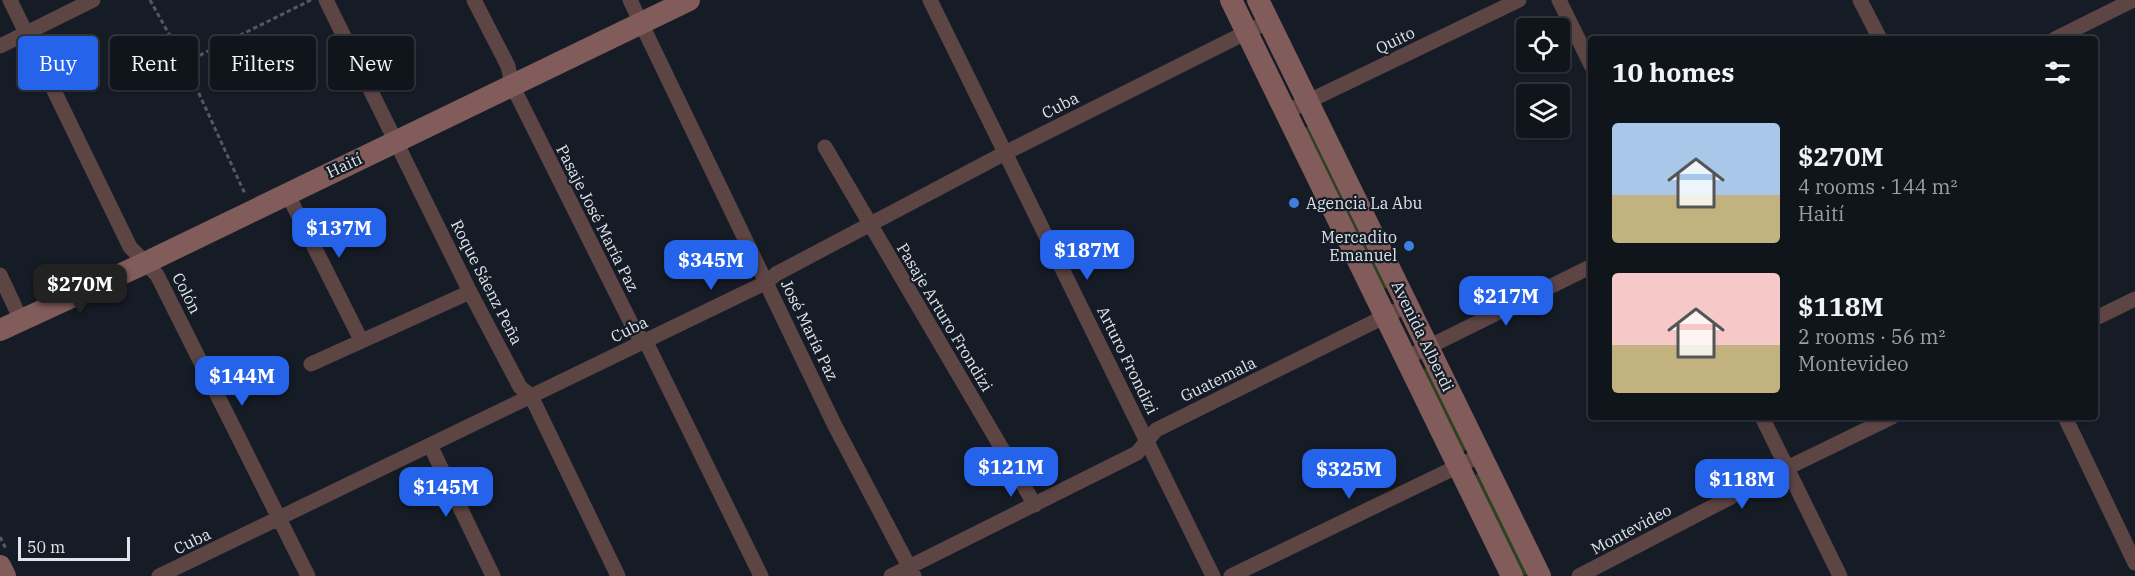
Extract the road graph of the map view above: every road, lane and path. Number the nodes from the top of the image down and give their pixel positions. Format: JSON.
{"nodes":[{"id":1,"x":10,"y":0,"type":"edge"},
{"id":2,"x":93,"y":0,"type":"edge"},
{"id":3,"x":150,"y":0,"type":"edge"},
{"id":4,"x":311,"y":0,"type":"edge"},
{"id":5,"x":326,"y":0,"type":"edge"},
{"id":6,"x":474,"y":0,"type":"edge"},
{"id":7,"x":630,"y":0,"type":"edge"},
{"id":8,"x":689,"y":0,"type":"edge"},
{"id":9,"x":930,"y":0,"type":"edge"},
{"id":10,"x":1231,"y":0,"type":"edge"},
{"id":11,"x":1258,"y":0,"type":"edge"},
{"id":12,"x":1519,"y":0,"type":"edge"},
{"id":13,"x":1559,"y":0,"type":"edge"},
{"id":14,"x":1860,"y":0,"type":"edge"},
{"id":15,"x":2133,"y":0,"type":"edge"},
{"id":16,"x":1269,"y":21,"type":"junction"},
{"id":17,"x":641,"y":22,"type":"junction"},
{"id":18,"x":26,"y":32,"type":"junction"},
{"id":19,"x":1246,"y":32,"type":"junction"},
{"id":20,"x":170,"y":36,"type":"edge"},
{"id":21,"x":1878,"y":36,"type":"edge"},
{"id":22,"x":2061,"y":36,"type":"edge"},
{"id":23,"x":0,"y":46,"type":"edge"},
{"id":24,"x":198,"y":56,"type":"edge"},
{"id":25,"x":1588,"y":59,"type":"edge"},
{"id":26,"x":512,"y":86,"type":"junction"},
{"id":27,"x":197,"y":90,"type":"edge"},
{"id":28,"x":1308,"y":102,"type":"junction"},
{"id":29,"x":1286,"y":112,"type":"junction"},
{"id":30,"x":397,"y":140,"type":"junction"},
{"id":31,"x":825,"y":147,"type":"dead end"},
{"id":32,"x":1005,"y":153,"type":"junction"},
{"id":33,"x":287,"y":193,"type":"junction"},
{"id":34,"x":252,"y":209,"type":"junction"},
{"id":35,"x":869,"y":225,"type":"junction"},
{"id":36,"x":144,"y":264,"type":"junction"},
{"id":37,"x":1588,"y":268,"type":"edge"},
{"id":38,"x":0,"y":275,"type":"edge"},
{"id":39,"x":767,"y":282,"type":"junction"},
{"id":40,"x":470,"y":292,"type":"junction"},
{"id":41,"x":2135,"y":299,"type":"edge"},
{"id":42,"x":1408,"y":305,"type":"junction"},
{"id":43,"x":1385,"y":316,"type":"junction"},
{"id":44,"x":2098,"y":317,"type":"edge"},
{"id":45,"x":21,"y":320,"type":"junction"},
{"id":46,"x":0,"y":330,"type":"edge"},
{"id":47,"x":361,"y":340,"type":"junction"},
{"id":48,"x":646,"y":342,"type":"junction"},
{"id":49,"x":1428,"y":347,"type":"junction"},
{"id":50,"x":1406,"y":358,"type":"junction"},
{"id":51,"x":311,"y":364,"type":"dead end"},
{"id":52,"x":531,"y":396,"type":"junction"},
{"id":53,"x":1763,"y":420,"type":"edge"},
{"id":54,"x":1886,"y":420,"type":"edge"},
{"id":55,"x":2066,"y":420,"type":"edge"},
{"id":56,"x":1148,"y":441,"type":"junction"},
{"id":57,"x":430,"y":445,"type":"junction"},
{"id":58,"x":1481,"y":455,"type":"junction"},
{"id":59,"x":1458,"y":465,"type":"junction"},
{"id":60,"x":1787,"y":468,"type":"junction"},
{"id":61,"x":1035,"y":505,"type":"junction"},
{"id":62,"x":280,"y":518,"type":"junction"},
{"id":63,"x":2135,"y":563,"type":"edge"},
{"id":64,"x":0,"y":566,"type":"edge"},
{"id":65,"x":912,"y":572,"type":"edge"},
{"id":66,"x":5,"y":576,"type":"edge"},
{"id":67,"x":159,"y":576,"type":"edge"},
{"id":68,"x":308,"y":576,"type":"edge"},
{"id":69,"x":493,"y":576,"type":"edge"},
{"id":70,"x":618,"y":576,"type":"edge"},
{"id":71,"x":762,"y":576,"type":"edge"},
{"id":72,"x":891,"y":576,"type":"edge"},
{"id":73,"x":1213,"y":576,"type":"edge"},
{"id":74,"x":1231,"y":576,"type":"edge"},
{"id":75,"x":1512,"y":576,"type":"edge"},
{"id":76,"x":1540,"y":576,"type":"edge"},
{"id":77,"x":1580,"y":576,"type":"edge"},
{"id":78,"x":1840,"y":576,"type":"edge"}],
"edges":[{"from":1,"to":18,"type":"street","name":"Colón"},
{"from":2,"to":18,"type":"street"},
{"from":3,"to":20,"type":"path"},
{"from":4,"to":24,"type":"path"},
{"from":5,"to":30,"type":"street","name":"Roque Sáenz Peña"},
{"from":6,"to":26,"type":"street","name":"Pasaje José María Paz"},
{"from":7,"to":17,"type":"street","name":"José María Paz"},
{"from":8,"to":17,"type":"main road","name":"Haití"},
{"from":9,"to":32,"type":"street","name":"Arturo Frondizi"},
{"from":10,"to":19,"type":"main road","name":"Avenida Alberdi"},
{"from":11,"to":16,"type":"main road","name":"Avenida Alberdi"},
{"from":12,"to":28,"type":"street","name":"Quito"},
{"from":13,"to":25,"type":"street"},
{"from":14,"to":21,"type":"street"},
{"from":15,"to":22,"type":"street"},
{"from":16,"to":19,"type":"street","name":"Cuba"},
{"from":16,"to":28,"type":"main road","name":"Avenida Alberdi"},
{"from":17,"to":26,"type":"main road","name":"Haití"},
{"from":17,"to":39,"type":"street","name":"José María Paz"},
{"from":18,"to":23,"type":"street"},
{"from":18,"to":36,"type":"street","name":"Colón"},
{"from":19,"to":29,"type":"main road","name":"Avenida Alberdi"},
{"from":19,"to":32,"type":"street","name":"Cuba"},
{"from":26,"to":30,"type":"main road","name":"Haití"},
{"from":26,"to":48,"type":"street","name":"Pasaje José María Paz"},
{"from":27,"to":34,"type":"path"},
{"from":28,"to":29,"type":"street","name":"Quito"},
{"from":28,"to":42,"type":"main road","name":"Avenida Alberdi"},
{"from":29,"to":43,"type":"main road","name":"Avenida Alberdi"},
{"from":30,"to":33,"type":"main road","name":"Haití"},
{"from":30,"to":40,"type":"street","name":"Roque Sáenz Peña"},
{"from":31,"to":35,"type":"street","name":"Pasaje Arturo Frondizi"},
{"from":32,"to":35,"type":"street","name":"Cuba"},
{"from":32,"to":56,"type":"street","name":"Arturo Frondizi"},
{"from":33,"to":34,"type":"main road","name":"Haití"},
{"from":33,"to":47,"type":"street"},
{"from":34,"to":36,"type":"main road","name":"Haití"},
{"from":35,"to":39,"type":"street","name":"Cuba"},
{"from":35,"to":61,"type":"street","name":"Pasaje Arturo Frondizi"},
{"from":36,"to":45,"type":"main road","name":"Haití"},
{"from":36,"to":62,"type":"street","name":"Colón"},
{"from":37,"to":49,"type":"street"},
{"from":38,"to":45,"type":"street"},
{"from":39,"to":48,"type":"street","name":"Cuba"},
{"from":39,"to":65,"type":"street","name":"José María Paz"},
{"from":40,"to":47,"type":"street"},
{"from":40,"to":52,"type":"street","name":"Roque Sáenz Peña"},
{"from":41,"to":44,"type":"street"},
{"from":42,"to":43,"type":"street","name":"Guatemala"},
{"from":42,"to":49,"type":"main road","name":"Avenida Alberdi"},
{"from":43,"to":50,"type":"main road","name":"Avenida Alberdi"},
{"from":43,"to":56,"type":"street","name":"Guatemala"},
{"from":45,"to":46,"type":"main road","name":"Haití"},
{"from":47,"to":51,"type":"street"},
{"from":48,"to":52,"type":"street","name":"Cuba"},
{"from":48,"to":71,"type":"street","name":"Pasaje José María Paz"},
{"from":49,"to":50,"type":"street"},
{"from":49,"to":58,"type":"main road","name":"Avenida Alberdi"},
{"from":50,"to":59,"type":"main road","name":"Avenida Alberdi"},
{"from":52,"to":57,"type":"street","name":"Cuba"},
{"from":52,"to":70,"type":"street","name":"Roque Sáenz Peña"},
{"from":53,"to":60,"type":"street"},
{"from":54,"to":60,"type":"street","name":"Montevideo"},
{"from":55,"to":63,"type":"street"},
{"from":56,"to":61,"type":"street","name":"Guatemala"},
{"from":56,"to":73,"type":"street","name":"Arturo Frondizi"},
{"from":57,"to":62,"type":"street","name":"Cuba"},
{"from":57,"to":69,"type":"street"},
{"from":58,"to":59,"type":"street"},
{"from":58,"to":76,"type":"main road","name":"Avenida Alberdi"},
{"from":59,"to":74,"type":"street"},
{"from":59,"to":75,"type":"main road","name":"Avenida Alberdi"},
{"from":60,"to":77,"type":"street","name":"Montevideo"},
{"from":60,"to":78,"type":"street"},
{"from":61,"to":65,"type":"street","name":"Guatemala"},
{"from":62,"to":67,"type":"street","name":"Cuba"},
{"from":62,"to":68,"type":"street","name":"Colón"},
{"from":64,"to":66,"type":"main road"},
{"from":65,"to":72,"type":"street","name":"Guatemala"}]}
